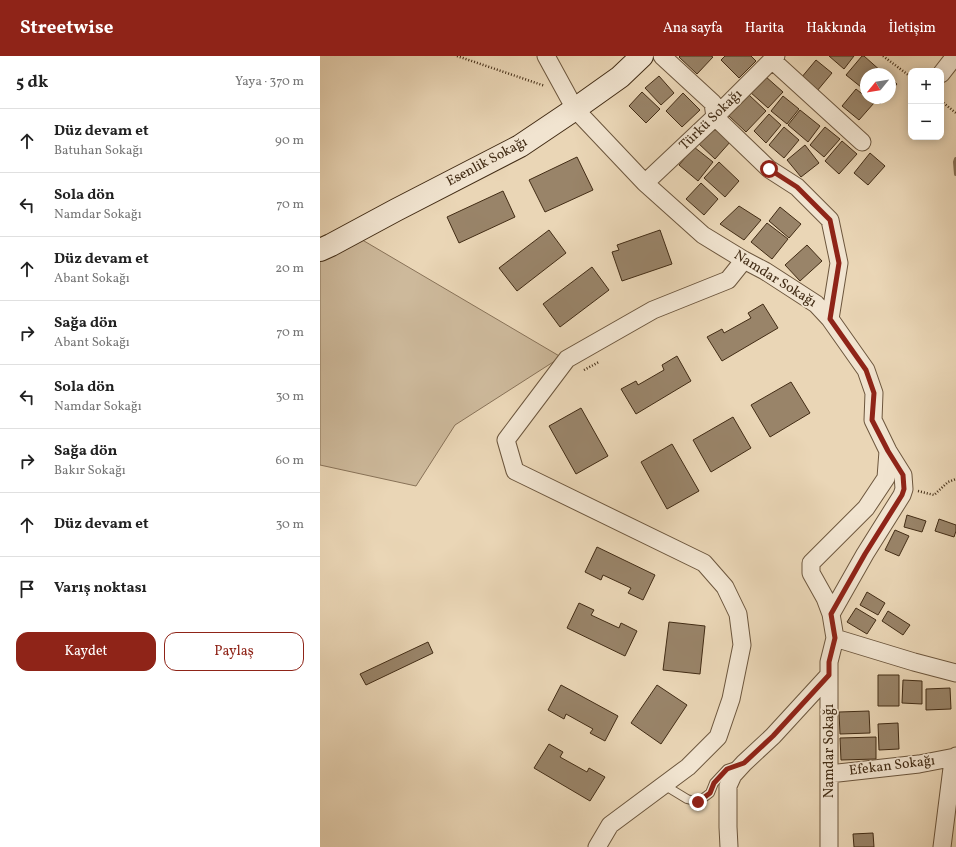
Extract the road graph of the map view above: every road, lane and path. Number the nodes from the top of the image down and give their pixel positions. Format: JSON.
{"nodes":[{"id":1,"x":457,"y":56,"type":"edge"},
{"id":2,"x":546,"y":56,"type":"edge"},
{"id":3,"x":642,"y":56,"type":"edge"},
{"id":4,"x":662,"y":56,"type":"edge"},
{"id":5,"x":883,"y":56,"type":"edge"},
{"id":6,"x":955,"y":56,"type":"edge"},
{"id":7,"x":774,"y":58,"type":"edge"},
{"id":8,"x":944,"y":70,"type":"edge"},
{"id":9,"x":908,"y":76,"type":"edge"},
{"id":10,"x":571,"y":101,"type":"junction"},
{"id":11,"x":944,"y":103,"type":"edge"},
{"id":12,"x":956,"y":113,"type":"edge"},
{"id":13,"x":715,"y":117,"type":"junction"},
{"id":14,"x":862,"y":142,"type":"dead end"},
{"id":15,"x":645,"y":183,"type":"junction"},
{"id":16,"x":320,"y":250,"type":"edge"},
{"id":17,"x":744,"y":260,"type":"junction"},
{"id":18,"x":830,"y":319,"type":"junction"},
{"id":19,"x":598,"y":362,"type":"dead end"},
{"id":20,"x":584,"y":370,"type":"dead end"},
{"id":21,"x":888,"y":451,"type":"junction"},
{"id":22,"x":956,"y":479,"type":"edge"},
{"id":23,"x":904,"y":489,"type":"junction"},
{"id":24,"x":831,"y":614,"type":"junction"},
{"id":25,"x":835,"y":638,"type":"junction"},
{"id":26,"x":956,"y":673,"type":"edge"},
{"id":27,"x":829,"y":675,"type":"junction"},
{"id":28,"x":956,"y":756,"type":"edge"},
{"id":29,"x":744,"y":763,"type":"junction"},
{"id":30,"x":829,"y":774,"type":"junction"},
{"id":31,"x":664,"y":785,"type":"junction"},
{"id":32,"x":597,"y":847,"type":"edge"},
{"id":33,"x":729,"y":847,"type":"edge"},
{"id":34,"x":830,"y":847,"type":"edge"},
{"id":35,"x":942,"y":847,"type":"edge"}],
"edges":[{"from":1,"to":10,"type":"path"},
{"from":2,"to":10,"type":"street","name":"Namdar Sokağı"},
{"from":3,"to":10,"type":"street","name":"Esenlik Sokağı"},
{"from":4,"to":13,"type":"street"},
{"from":5,"to":9,"type":"path"},
{"from":6,"to":8,"type":"street"},
{"from":7,"to":13,"type":"street","name":"Türkü Sokağı"},
{"from":7,"to":14,"type":"street"},
{"from":10,"to":15,"type":"street","name":"Namdar Sokağı"},
{"from":10,"to":16,"type":"street","name":"Esenlik Sokağı"},
{"from":11,"to":12,"type":"path"},
{"from":13,"to":15,"type":"street","name":"Türkü Sokağı"},
{"from":13,"to":18,"type":"street"},
{"from":15,"to":17,"type":"street","name":"Namdar Sokağı"},
{"from":17,"to":18,"type":"street","name":"Namdar Sokağı"},
{"from":17,"to":31,"type":"street"},
{"from":18,"to":21,"type":"street","name":"Namdar Sokağı"},
{"from":19,"to":20,"type":"path"},
{"from":21,"to":23,"type":"street"},
{"from":21,"to":24,"type":"street","name":"Namdar Sokağı"},
{"from":22,"to":23,"type":"path"},
{"from":23,"to":24,"type":"street"},
{"from":24,"to":25,"type":"street","name":"Namdar Sokağı"},
{"from":25,"to":26,"type":"street"},
{"from":25,"to":27,"type":"street","name":"Namdar Sokağı"},
{"from":27,"to":29,"type":"street"},
{"from":27,"to":30,"type":"street","name":"Namdar Sokağı"},
{"from":28,"to":30,"type":"street","name":"Efekan Sokağı"},
{"from":28,"to":35,"type":"street"},
{"from":29,"to":31,"type":"lane"},
{"from":29,"to":33,"type":"street"},
{"from":30,"to":34,"type":"street","name":"Namdar Sokağı"},
{"from":31,"to":32,"type":"street"}]}
